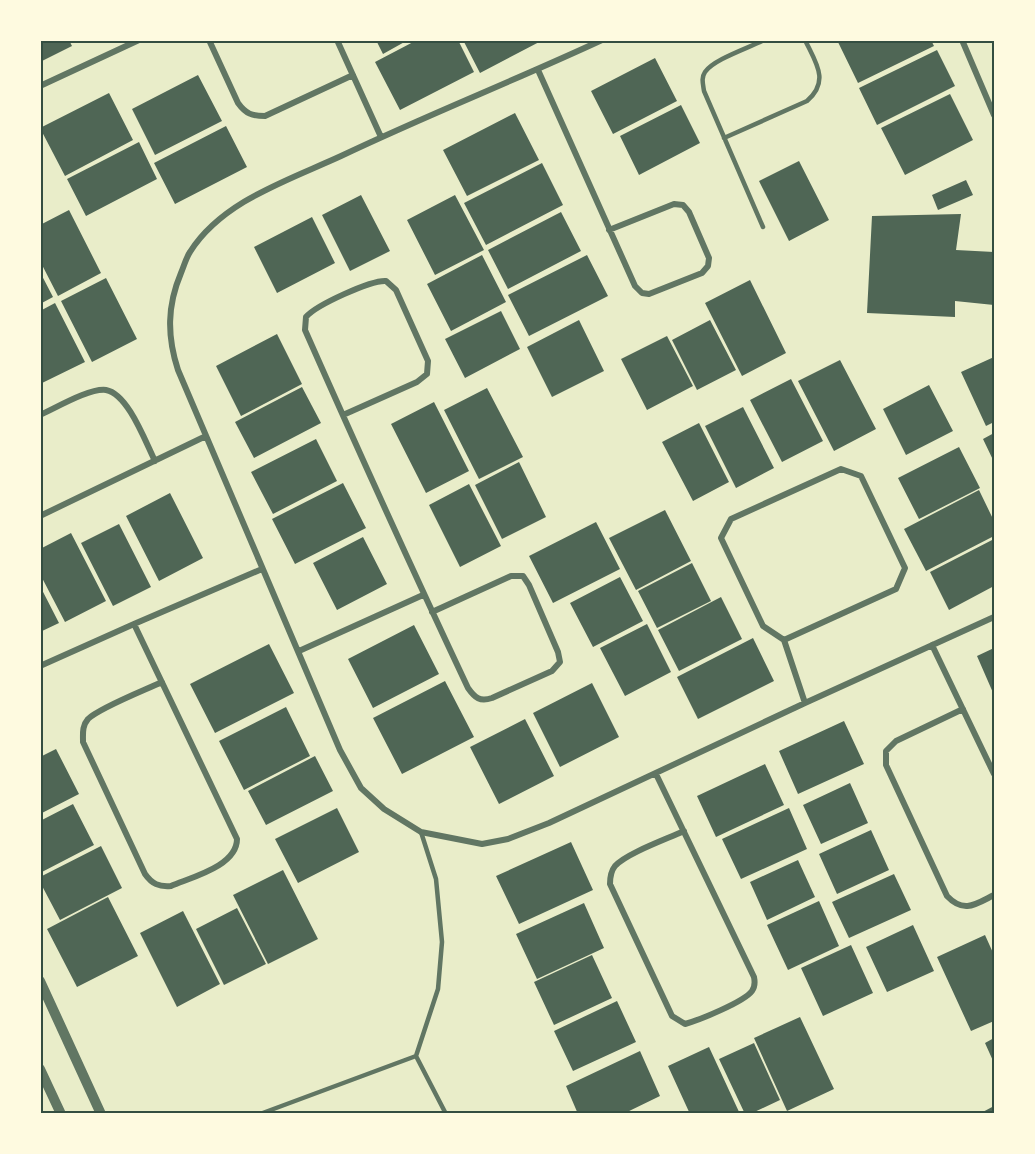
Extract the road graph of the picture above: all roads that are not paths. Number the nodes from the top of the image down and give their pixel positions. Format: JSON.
{"nodes":[{"id":1,"x":139,"y":40,"type":"edge"},
{"id":2,"x":209,"y":40,"type":"edge"},
{"id":3,"x":337,"y":40,"type":"edge"},
{"id":4,"x":602,"y":40,"type":"edge"},
{"id":5,"x":764,"y":40,"type":"edge"},
{"id":6,"x":805,"y":40,"type":"edge"},
{"id":7,"x":962,"y":40,"type":"edge"},
{"id":8,"x":538,"y":70,"type":"junction"},
{"id":9,"x":352,"y":75,"type":"junction"},
{"id":10,"x":40,"y":86,"type":"edge"},
{"id":11,"x":994,"y":115,"type":"edge"},
{"id":12,"x":381,"y":137,"type":"junction"},
{"id":13,"x":724,"y":138,"type":"junction"},
{"id":14,"x":763,"y":227,"type":"dead end"},
{"id":15,"x":609,"y":230,"type":"junction"},
{"id":16,"x":40,"y":415,"type":"edge"},
{"id":17,"x":343,"y":415,"type":"junction"},
{"id":18,"x":206,"y":436,"type":"junction"},
{"id":19,"x":155,"y":461,"type":"junction"},
{"id":20,"x":40,"y":516,"type":"edge"},
{"id":21,"x":262,"y":569,"type":"junction"},
{"id":22,"x":423,"y":595,"type":"junction"},
{"id":23,"x":432,"y":612,"type":"junction"},
{"id":24,"x":994,"y":617,"type":"edge"},
{"id":25,"x":134,"y":624,"type":"junction"},
{"id":26,"x":784,"y":640,"type":"junction"},
{"id":27,"x":932,"y":645,"type":"junction"},
{"id":28,"x":299,"y":651,"type":"junction"},
{"id":29,"x":40,"y":666,"type":"edge"},
{"id":30,"x":162,"y":682,"type":"junction"},
{"id":31,"x":805,"y":703,"type":"junction"},
{"id":32,"x":963,"y":709,"type":"junction"},
{"id":33,"x":656,"y":774,"type":"junction"},
{"id":34,"x":994,"y":774,"type":"edge"},
{"id":35,"x":684,"y":831,"type":"junction"},
{"id":36,"x":421,"y":832,"type":"junction"},
{"id":37,"x":994,"y":895,"type":"edge"},
{"id":38,"x":40,"y":981,"type":"edge"},
{"id":39,"x":416,"y":1056,"type":"junction"},
{"id":40,"x":40,"y":1069,"type":"edge"},
{"id":41,"x":61,"y":1113,"type":"edge"},
{"id":42,"x":101,"y":1113,"type":"edge"},
{"id":43,"x":260,"y":1113,"type":"edge"},
{"id":44,"x":446,"y":1113,"type":"edge"}],
"edges":[{"from":1,"to":10,"type":"street"},
{"from":2,"to":9,"type":"street"},
{"from":3,"to":9,"type":"street"},
{"from":4,"to":8,"type":"street"},
{"from":5,"to":13,"type":"lane"},
{"from":6,"to":13,"type":"lane"},
{"from":7,"to":11,"type":"street"},
{"from":8,"to":12,"type":"street"},
{"from":8,"to":15,"type":"street"},
{"from":9,"to":12,"type":"street"},
{"from":12,"to":18,"type":"street"},
{"from":13,"to":14,"type":"lane"},
{"from":15,"to":15,"type":"street"},
{"from":16,"to":19,"type":"street"},
{"from":17,"to":17,"type":"street"},
{"from":17,"to":22,"type":"street"},
{"from":18,"to":19,"type":"street"},
{"from":18,"to":21,"type":"street"},
{"from":19,"to":20,"type":"street"},
{"from":21,"to":25,"type":"street"},
{"from":21,"to":28,"type":"street"},
{"from":22,"to":23,"type":"street"},
{"from":22,"to":28,"type":"street"},
{"from":23,"to":23,"type":"street"},
{"from":24,"to":27,"type":"street"},
{"from":25,"to":29,"type":"street"},
{"from":25,"to":30,"type":"street"},
{"from":26,"to":26,"type":"street"},
{"from":26,"to":31,"type":"street"},
{"from":27,"to":31,"type":"street"},
{"from":27,"to":32,"type":"street"},
{"from":28,"to":36,"type":"street"},
{"from":30,"to":30,"type":"street"},
{"from":31,"to":33,"type":"street"},
{"from":32,"to":34,"type":"street"},
{"from":32,"to":37,"type":"street"},
{"from":33,"to":35,"type":"street"},
{"from":33,"to":36,"type":"street"},
{"from":35,"to":35,"type":"street"},
{"from":36,"to":39,"type":"lane"},
{"from":38,"to":42,"type":"street"},
{"from":39,"to":43,"type":"lane"},
{"from":39,"to":44,"type":"lane"},
{"from":40,"to":41,"type":"street"}]}
